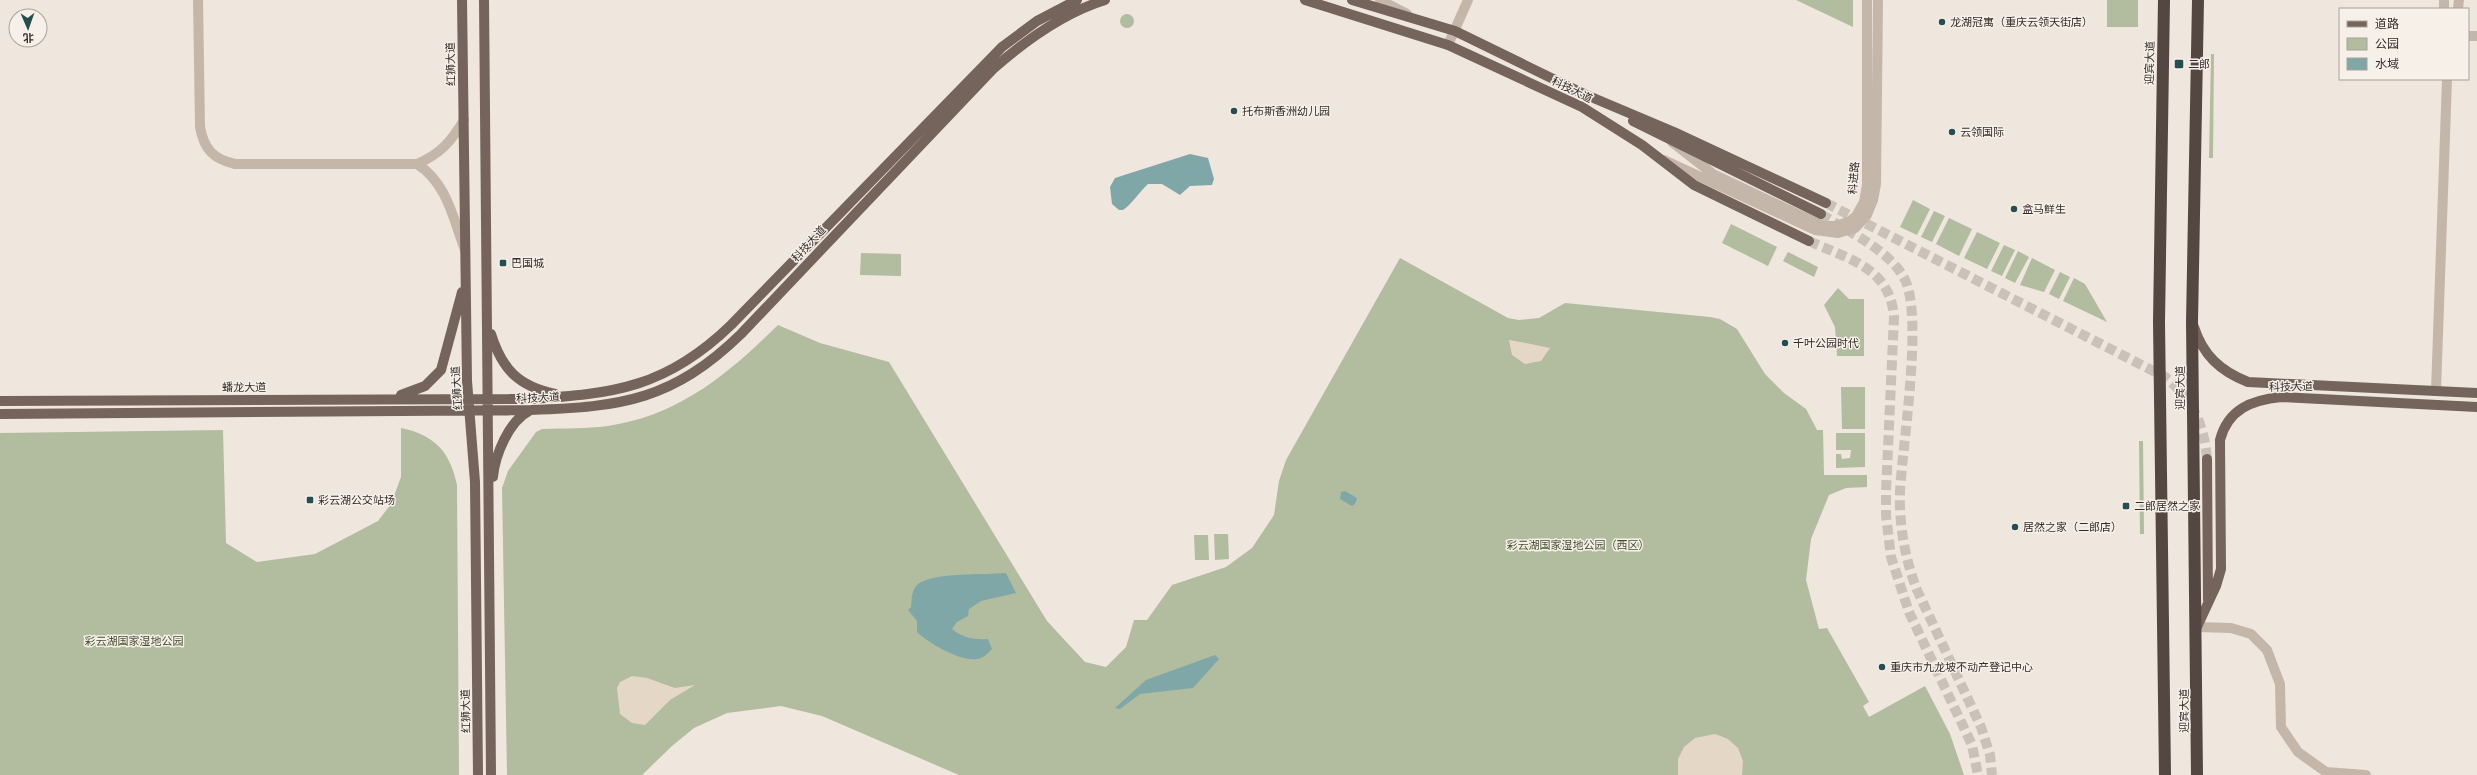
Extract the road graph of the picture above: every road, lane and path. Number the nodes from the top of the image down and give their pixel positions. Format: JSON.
{"nodes":[{"id":1,"x":198,"y":0,"type":"edge"},
{"id":2,"x":462,"y":0,"type":"edge"},
{"id":3,"x":484,"y":0,"type":"edge"},
{"id":4,"x":1077,"y":0,"type":"edge"},
{"id":5,"x":1105,"y":0,"type":"edge"},
{"id":6,"x":1306,"y":0,"type":"edge"},
{"id":7,"x":1352,"y":0,"type":"edge"},
{"id":8,"x":1380,"y":0,"type":"edge"},
{"id":9,"x":1468,"y":0,"type":"edge"},
{"id":10,"x":1867,"y":0,"type":"edge"},
{"id":11,"x":1878,"y":0,"type":"edge"},
{"id":12,"x":2164,"y":0,"type":"edge"},
{"id":13,"x":2198,"y":0,"type":"edge"},
{"id":14,"x":1417,"y":19,"type":"junction"},
{"id":15,"x":1455,"y":31,"type":"junction"},
{"id":16,"x":1448,"y":45,"type":"junction"},
{"id":17,"x":2447,"y":80,"type":"edge"},
{"id":18,"x":1584,"y":94,"type":"junction"},
{"id":19,"x":464,"y":120,"type":"junction"},
{"id":20,"x":1670,"y":141,"type":"junction"},
{"id":21,"x":1655,"y":155,"type":"junction"},
{"id":22,"x":417,"y":164,"type":"junction"},
{"id":23,"x":1826,"y":203,"type":"tunnel mouth"},
{"id":24,"x":1821,"y":214,"type":"tunnel mouth"},
{"id":25,"x":1809,"y":241,"type":"tunnel mouth"},
{"id":26,"x":465,"y":252,"type":"junction"},
{"id":27,"x":465,"y":280,"type":"junction"},
{"id":28,"x":2192,"y":322,"type":"junction"},
{"id":29,"x":488,"y":323,"type":"junction"},
{"id":30,"x":2436,"y":391,"type":"junction"},
{"id":31,"x":2477,"y":393,"type":"edge"},
{"id":32,"x":567,"y":397,"type":"junction"},
{"id":33,"x":385,"y":399,"type":"junction"},
{"id":34,"x":469,"y":399,"type":"junction"},
{"id":35,"x":488,"y":399,"type":"junction"},
{"id":36,"x":0,"y":401,"type":"edge"},
{"id":37,"x":2477,"y":407,"type":"edge"},
{"id":38,"x":531,"y":410,"type":"junction"},
{"id":39,"x":470,"y":411,"type":"junction"},
{"id":40,"x":488,"y":411,"type":"junction"},
{"id":41,"x":0,"y":414,"type":"edge"},
{"id":42,"x":2206,"y":459,"type":"tunnel mouth"},
{"id":43,"x":488,"y":565,"type":"junction"},
{"id":44,"x":2208,"y":604,"type":"junction"},
{"id":45,"x":2197,"y":627,"type":"junction"},
{"id":46,"x":2166,"y":771,"type":"edge"},
{"id":47,"x":478,"y":775,"type":"edge"},
{"id":48,"x":491,"y":775,"type":"edge"},
{"id":49,"x":2197,"y":775,"type":"edge"},
{"id":50,"x":2366,"y":775,"type":"edge"}],
"edges":[{"from":1,"to":22,"type":"street"},
{"from":2,"to":19,"type":"main road","name":"红狮大道"},
{"from":3,"to":29,"type":"main road"},
{"from":4,"to":32,"type":"main road","name":"科技大道"},
{"from":5,"to":38,"type":"main road","name":"科技大道"},
{"from":6,"to":16,"type":"main road","name":"科技大道"},
{"from":7,"to":14,"type":"main road","name":"科技大道"},
{"from":8,"to":14,"type":"street"},
{"from":9,"to":15,"type":"street"},
{"from":10,"to":20,"type":"street","name":"科进路"},
{"from":11,"to":21,"type":"street"},
{"from":12,"to":46,"type":"highway","name":"迎宾大道"},
{"from":13,"to":28,"type":"highway","name":"迎宾大道"},
{"from":14,"to":15,"type":"main road","name":"科技大道"},
{"from":15,"to":16,"type":"street"},
{"from":15,"to":18,"type":"main road","name":"科技大道"},
{"from":16,"to":21,"type":"main road","name":"科技大道"},
{"from":17,"to":30,"type":"street"},
{"from":18,"to":20,"type":"main road"},
{"from":18,"to":23,"type":"main road","name":"科技大道"},
{"from":19,"to":22,"type":"street"},
{"from":19,"to":26,"type":"main road","name":"红狮大道"},
{"from":20,"to":24,"type":"main road"},
{"from":21,"to":25,"type":"main road","name":"科技大道"},
{"from":22,"to":26,"type":"street"},
{"from":26,"to":27,"type":"main road","name":"红狮大道"},
{"from":27,"to":33,"type":"main road"},
{"from":27,"to":34,"type":"main road","name":"红狮大道"},
{"from":28,"to":30,"type":"main road","name":"科技大道"},
{"from":28,"to":45,"type":"highway","name":"迎宾大道"},
{"from":29,"to":32,"type":"main road"},
{"from":29,"to":35,"type":"main road"},
{"from":30,"to":31,"type":"main road","name":"科技大道"},
{"from":32,"to":35,"type":"main road","name":"科技大道"},
{"from":33,"to":34,"type":"main road","name":"蟠龙大道"},
{"from":33,"to":36,"type":"main road","name":"蟠龙大道"},
{"from":34,"to":35,"type":"main road","name":"蟠龙大道"},
{"from":34,"to":39,"type":"main road","name":"红狮大道"},
{"from":35,"to":40,"type":"main road"},
{"from":37,"to":44,"type":"main road","name":"科技大道"},
{"from":38,"to":40,"type":"main road","name":"科技大道"},
{"from":38,"to":43,"type":"main road"},
{"from":39,"to":40,"type":"main road"},
{"from":39,"to":41,"type":"main road"},
{"from":39,"to":47,"type":"main road","name":"红狮大道"},
{"from":40,"to":43,"type":"main road"},
{"from":42,"to":44,"type":"main road","name":"科技大道"},
{"from":43,"to":48,"type":"main road"},
{"from":44,"to":45,"type":"main road","name":"科技大道"},
{"from":45,"to":49,"type":"highway","name":"迎宾大道"},
{"from":45,"to":50,"type":"street"}]}
